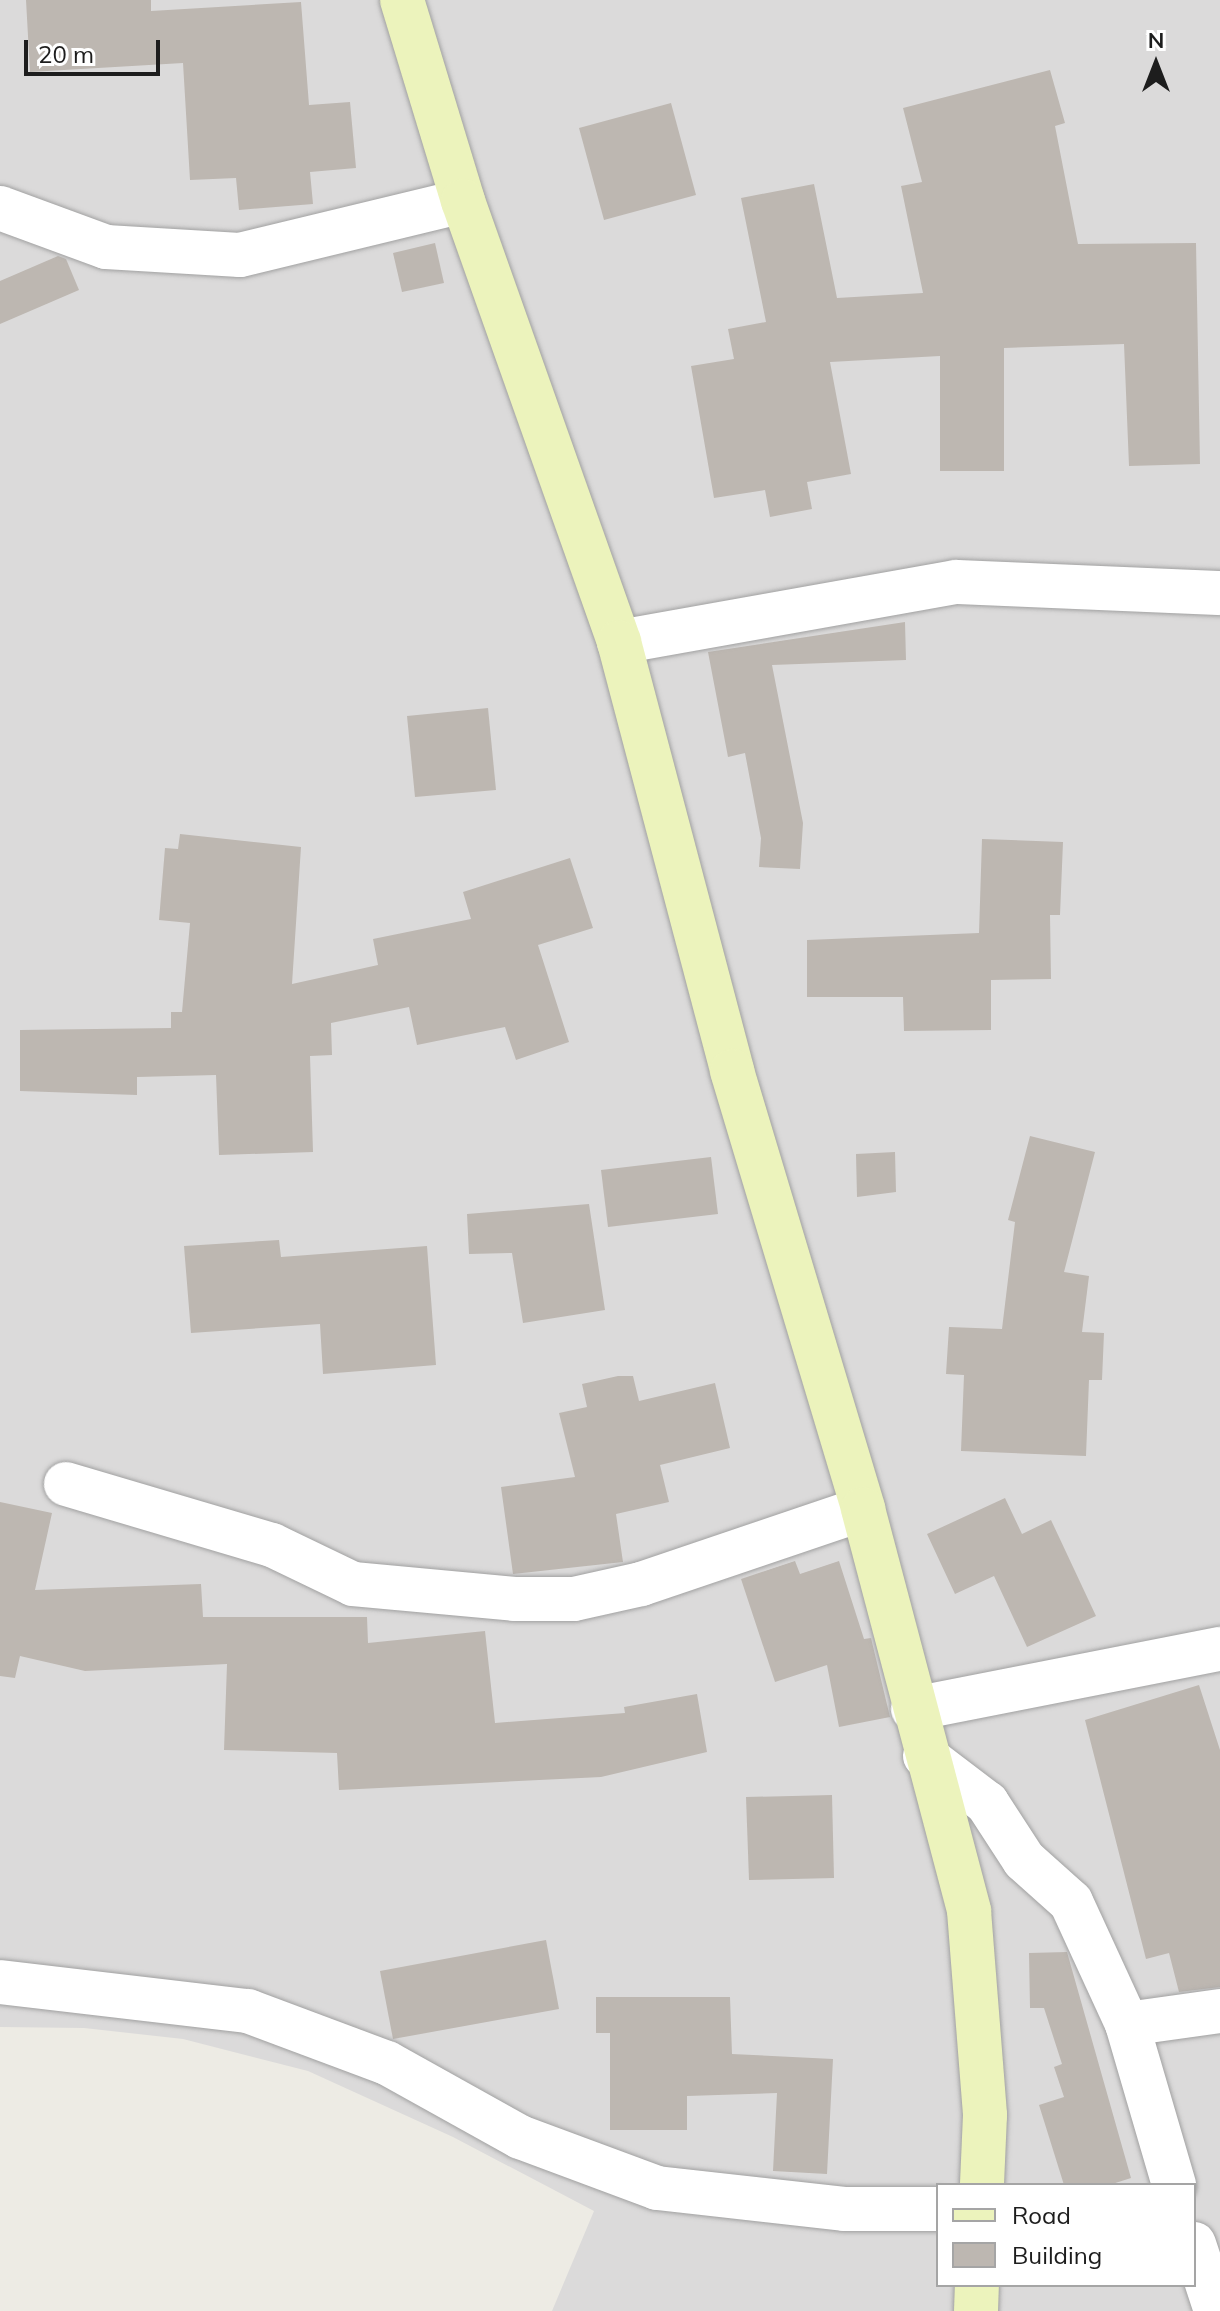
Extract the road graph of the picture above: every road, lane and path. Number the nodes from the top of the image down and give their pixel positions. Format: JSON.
{"nodes":[{"id":1,"x":402,"y":0,"type":"edge"},
{"id":2,"x":463,"y":201,"type":"junction"},
{"id":3,"x":11,"y":225,"type":"edge"},
{"id":4,"x":1220,"y":593,"type":"edge"},
{"id":5,"x":619,"y":642,"type":"junction"},
{"id":6,"x":66,"y":1484,"type":"dead end"},
{"id":7,"x":863,"y":1509,"type":"junction"},
{"id":8,"x":1220,"y":1649,"type":"edge"},
{"id":9,"x":913,"y":1709,"type":"junction"},
{"id":10,"x":925,"y":1756,"type":"junction"},
{"id":11,"x":0,"y":1982,"type":"edge"},
{"id":12,"x":1220,"y":2011,"type":"edge"},
{"id":13,"x":1127,"y":2024,"type":"junction"},
{"id":14,"x":982,"y":2183,"type":"edge"},
{"id":15,"x":1173,"y":2183,"type":"edge"},
{"id":16,"x":936,"y":2209,"type":"edge"},
{"id":17,"x":1196,"y":2250,"type":"edge"},
{"id":18,"x":977,"y":2287,"type":"edge"},
{"id":19,"x":976,"y":2311,"type":"edge"},
{"id":20,"x":1216,"y":2311,"type":"edge"}],
"edges":[{"from":1,"to":2,"type":"main road"},
{"from":2,"to":3,"type":"street"},
{"from":2,"to":5,"type":"main road"},
{"from":4,"to":5,"type":"street"},
{"from":5,"to":7,"type":"main road"},
{"from":6,"to":7,"type":"street"},
{"from":7,"to":9,"type":"main road"},
{"from":8,"to":9,"type":"street"},
{"from":9,"to":10,"type":"main road"},
{"from":10,"to":13,"type":"street"},
{"from":10,"to":14,"type":"main road"},
{"from":11,"to":16,"type":"street"},
{"from":12,"to":13,"type":"street"},
{"from":13,"to":15,"type":"street"},
{"from":17,"to":20,"type":"street"},
{"from":18,"to":19,"type":"main road"}]}
